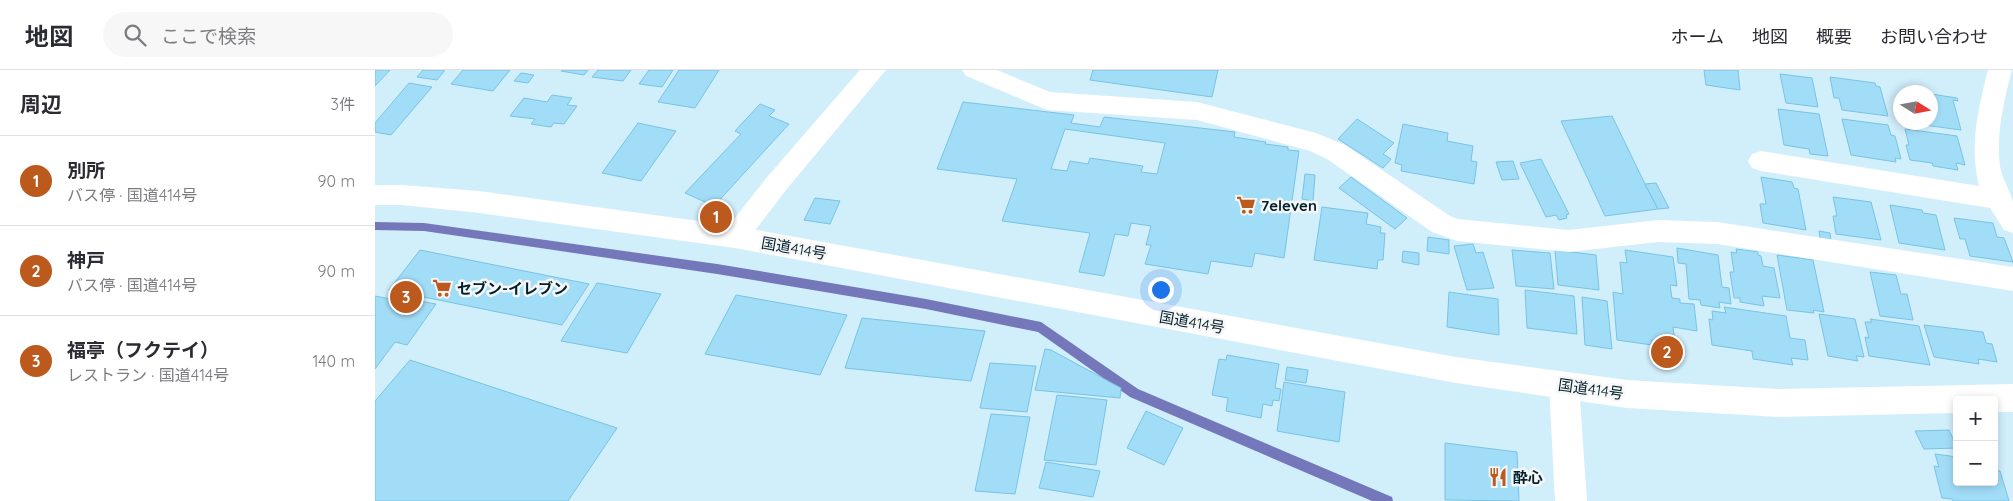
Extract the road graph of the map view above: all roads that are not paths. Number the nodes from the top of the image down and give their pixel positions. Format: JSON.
{"nodes":[{"id":1,"x":873,"y":70,"type":"edge"},
{"id":2,"x":974,"y":70,"type":"edge"},
{"id":3,"x":2000,"y":70,"type":"edge"},
{"id":4,"x":1761,"y":162,"type":"dead end"},
{"id":5,"x":375,"y":195,"type":"edge"},
{"id":6,"x":1997,"y":199,"type":"junction"},
{"id":7,"x":2013,"y":222,"type":"edge"},
{"id":8,"x":735,"y":237,"type":"junction"},
{"id":9,"x":2013,"y":279,"type":"edge"},
{"id":10,"x":1564,"y":385,"type":"junction"},
{"id":11,"x":2013,"y":398,"type":"edge"},
{"id":12,"x":1571,"y":501,"type":"edge"}],
"edges":[{"from":1,"to":8,"type":"main road"},
{"from":2,"to":9,"type":"main road"},
{"from":3,"to":6,"type":"main road"},
{"from":4,"to":6,"type":"main road"},
{"from":5,"to":8,"type":"main road","name":"国道414号"},
{"from":6,"to":7,"type":"main road"},
{"from":8,"to":10,"type":"main road","name":"国道414号"},
{"from":10,"to":11,"type":"main road","name":"国道414号"},
{"from":10,"to":12,"type":"main road"}]}
